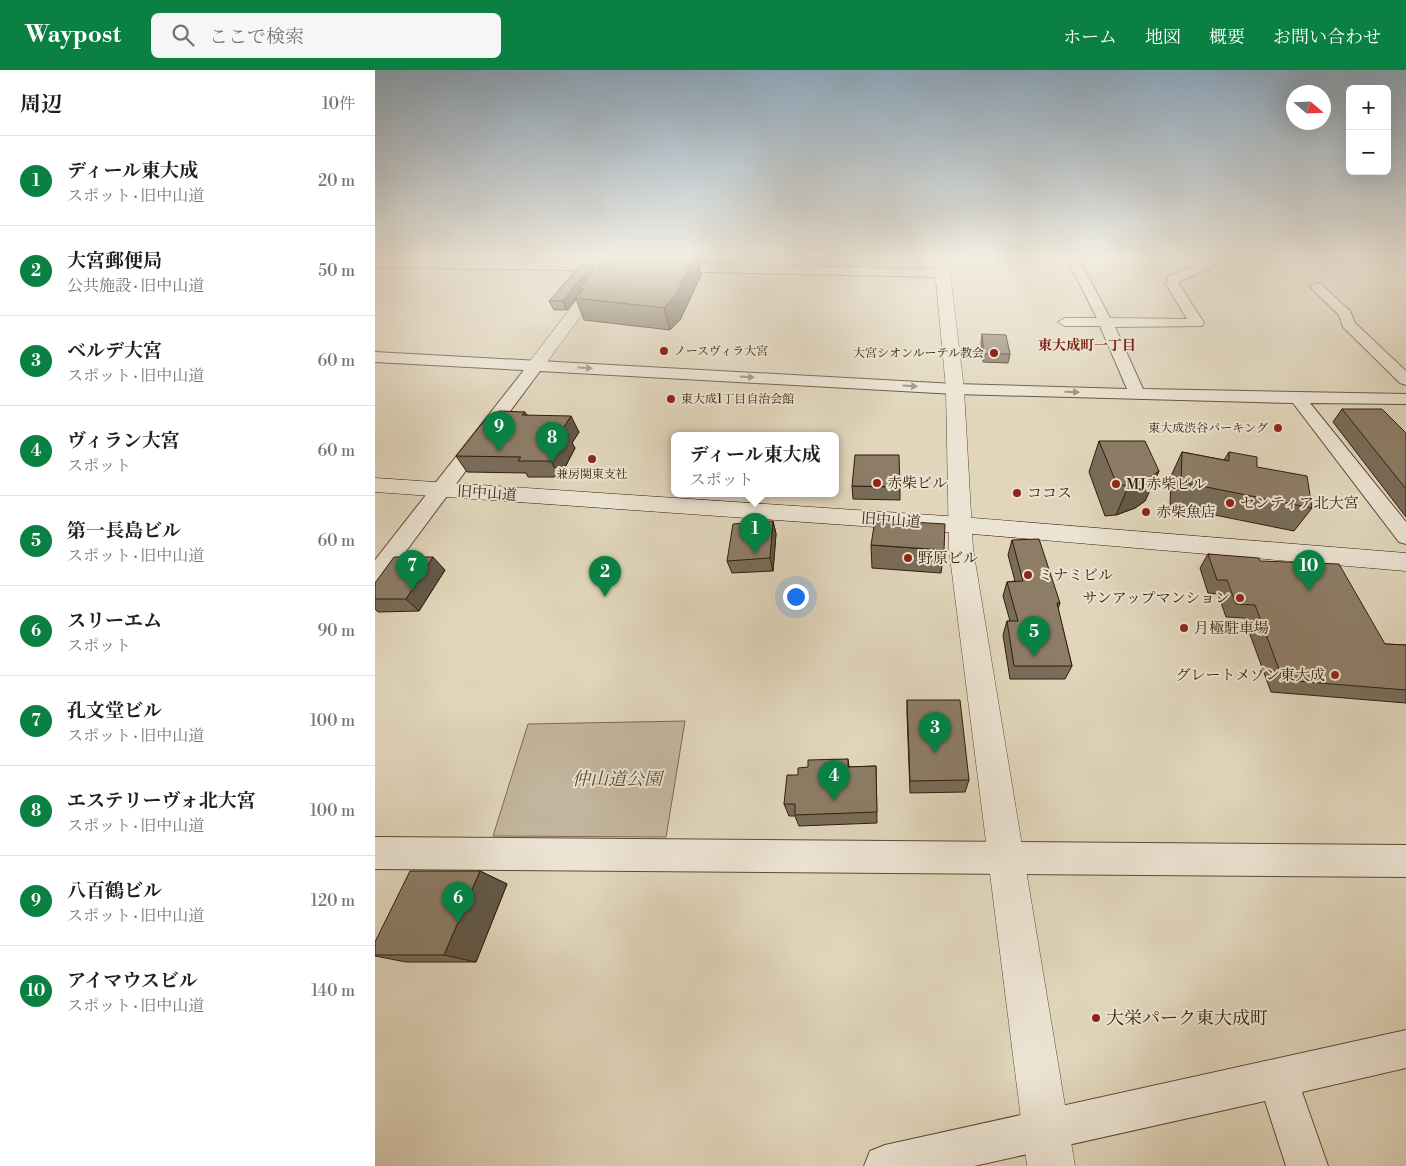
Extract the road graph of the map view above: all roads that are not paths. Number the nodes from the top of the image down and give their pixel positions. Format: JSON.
{"nodes":[{"id":1,"x":580,"y":308,"type":"edge"},
{"id":2,"x":947,"y":308,"type":"edge"},
{"id":3,"x":1098,"y":308,"type":"edge"},
{"id":4,"x":1187,"y":308,"type":"edge"},
{"id":5,"x":1339,"y":308,"type":"edge"},
{"id":6,"x":1105,"y":321,"type":"junction"},
{"id":7,"x":1065,"y":322,"type":"dead end"},
{"id":8,"x":375,"y":356,"type":"edge"},
{"id":9,"x":537,"y":365,"type":"junction"},
{"id":10,"x":1406,"y":380,"type":"edge"},
{"id":11,"x":955,"y":389,"type":"junction"},
{"id":12,"x":1137,"y":394,"type":"junction"},
{"id":13,"x":1297,"y":397,"type":"junction"},
{"id":14,"x":1406,"y":399,"type":"edge"},
{"id":15,"x":375,"y":484,"type":"edge"},
{"id":16,"x":441,"y":490,"type":"junction"},
{"id":17,"x":961,"y":525,"type":"junction"},
{"id":18,"x":1406,"y":537,"type":"edge"},
{"id":19,"x":1406,"y":562,"type":"edge"},
{"id":20,"x":375,"y":576,"type":"edge"},
{"id":21,"x":375,"y":853,"type":"edge"},
{"id":22,"x":1006,"y":857,"type":"junction"},
{"id":23,"x":1406,"y":861,"type":"edge"},
{"id":24,"x":1406,"y":1049,"type":"edge"},
{"id":25,"x":1278,"y":1080,"type":"junction"},
{"id":26,"x":1046,"y":1128,"type":"junction"},
{"id":27,"x":885,"y":1166,"type":"edge"},
{"id":28,"x":1051,"y":1166,"type":"edge"},
{"id":29,"x":1307,"y":1166,"type":"edge"}],
"edges":[{"from":1,"to":9,"type":"street"},
{"from":2,"to":11,"type":"street"},
{"from":3,"to":6,"type":"street"},
{"from":4,"to":6,"type":"street"},
{"from":5,"to":10,"type":"street"},
{"from":6,"to":7,"type":"street"},
{"from":6,"to":12,"type":"street"},
{"from":8,"to":9,"type":"street"},
{"from":9,"to":11,"type":"street","one_way":true},
{"from":9,"to":16,"type":"street"},
{"from":11,"to":12,"type":"street","one_way":true},
{"from":11,"to":17,"type":"street"},
{"from":12,"to":13,"type":"street"},
{"from":13,"to":14,"type":"street"},
{"from":13,"to":18,"type":"street"},
{"from":15,"to":16,"type":"street","name":"旧中山道"},
{"from":16,"to":17,"type":"street","name":"旧中山道"},
{"from":16,"to":20,"type":"street"},
{"from":17,"to":19,"type":"street","name":"旧中山道"},
{"from":17,"to":22,"type":"street"},
{"from":21,"to":22,"type":"street"},
{"from":22,"to":23,"type":"street"},
{"from":22,"to":26,"type":"street"},
{"from":24,"to":25,"type":"street"},
{"from":25,"to":26,"type":"street"},
{"from":25,"to":29,"type":"street"},
{"from":26,"to":27,"type":"street"},
{"from":26,"to":28,"type":"street"}]}
